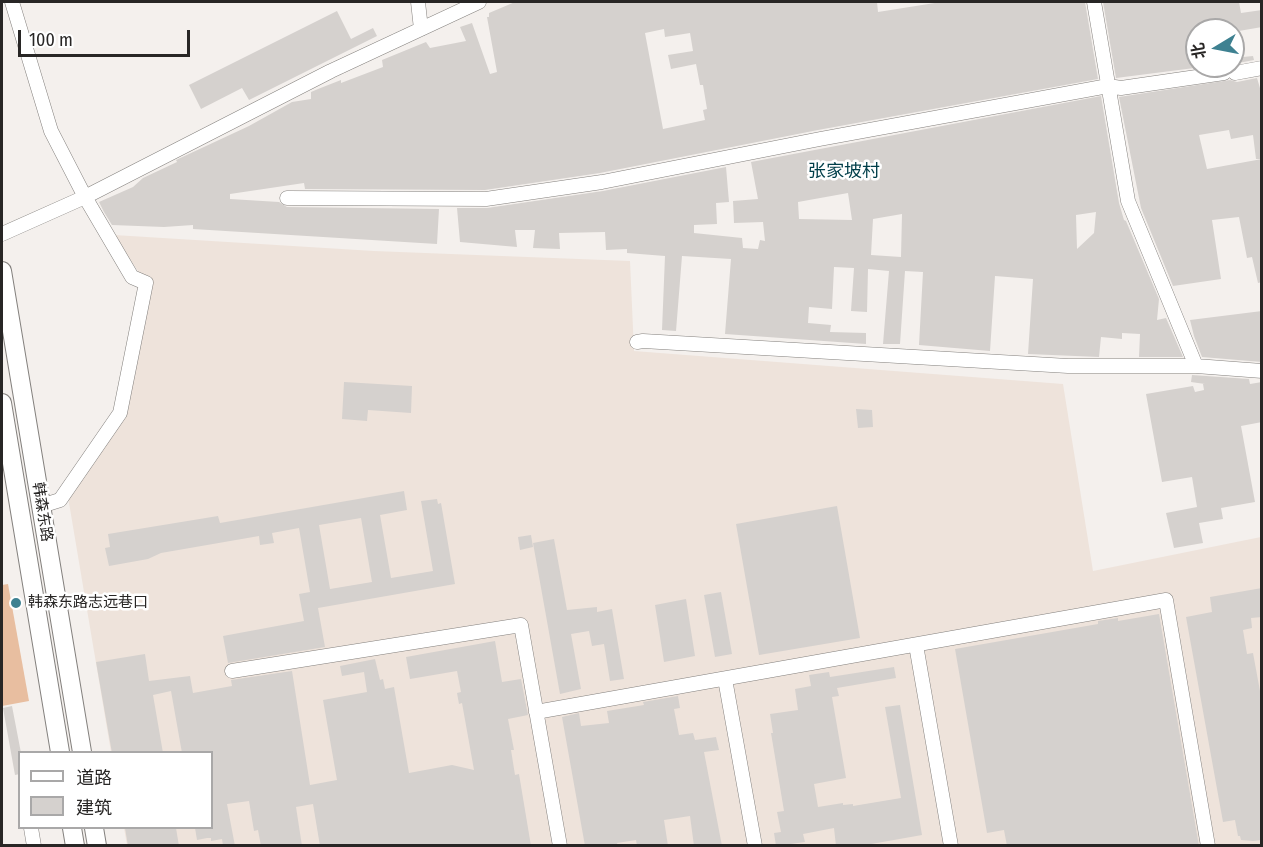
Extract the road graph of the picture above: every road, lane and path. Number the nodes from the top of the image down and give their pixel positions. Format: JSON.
{"nodes":[{"id":1,"x":12,"y":2,"type":"edge"},
{"id":2,"x":418,"y":2,"type":"edge"},
{"id":3,"x":479,"y":2,"type":"edge"},
{"id":4,"x":1094,"y":2,"type":"edge"},
{"id":5,"x":420,"y":25,"type":"junction"},
{"id":6,"x":1262,"y":68,"type":"edge"},
{"id":7,"x":1108,"y":86,"type":"junction"},
{"id":8,"x":85,"y":197,"type":"junction"},
{"id":9,"x":287,"y":198,"type":"dead end"},
{"id":10,"x":2,"y":234,"type":"edge"},
{"id":11,"x":2,"y":271,"type":"edge"},
{"id":12,"x":637,"y":342,"type":"dead end"},
{"id":13,"x":1196,"y":366,"type":"junction"},
{"id":14,"x":1262,"y":371,"type":"edge"},
{"id":15,"x":2,"y":403,"type":"edge"},
{"id":16,"x":40,"y":506,"type":"junction"},
{"id":17,"x":916,"y":645,"type":"junction"},
{"id":18,"x":232,"y":671,"type":"dead end"},
{"id":19,"x":725,"y":679,"type":"junction"},
{"id":20,"x":536,"y":712,"type":"junction"},
{"id":21,"x":60,"y":751,"type":"edge"},
{"id":22,"x":82,"y":751,"type":"edge"},
{"id":23,"x":31,"y":829,"type":"edge"},
{"id":24,"x":72,"y":829,"type":"edge"},
{"id":25,"x":94,"y":829,"type":"edge"},
{"id":26,"x":34,"y":846,"type":"edge"},
{"id":27,"x":75,"y":846,"type":"edge"},
{"id":28,"x":97,"y":846,"type":"edge"},
{"id":29,"x":560,"y":846,"type":"edge"},
{"id":30,"x":755,"y":846,"type":"edge"},
{"id":31,"x":951,"y":846,"type":"edge"},
{"id":32,"x":1208,"y":846,"type":"edge"}],
"edges":[{"from":1,"to":8,"type":"street"},
{"from":2,"to":5,"type":"street"},
{"from":3,"to":5,"type":"street"},
{"from":4,"to":7,"type":"street"},
{"from":5,"to":8,"type":"street"},
{"from":6,"to":7,"type":"street"},
{"from":7,"to":9,"type":"street"},
{"from":7,"to":13,"type":"street"},
{"from":8,"to":10,"type":"street"},
{"from":8,"to":16,"type":"street"},
{"from":11,"to":16,"type":"main road","name":"韩森东路"},
{"from":12,"to":13,"type":"street"},
{"from":13,"to":14,"type":"street"},
{"from":15,"to":21,"type":"main road","name":"韩森东路"},
{"from":16,"to":22,"type":"main road","name":"韩森东路"},
{"from":17,"to":19,"type":"street"},
{"from":17,"to":31,"type":"street"},
{"from":17,"to":32,"type":"street"},
{"from":18,"to":20,"type":"street"},
{"from":19,"to":20,"type":"street"},
{"from":19,"to":30,"type":"street"},
{"from":20,"to":29,"type":"street"},
{"from":23,"to":26,"type":"street"},
{"from":24,"to":27,"type":"main road"},
{"from":25,"to":28,"type":"main road"}]}
